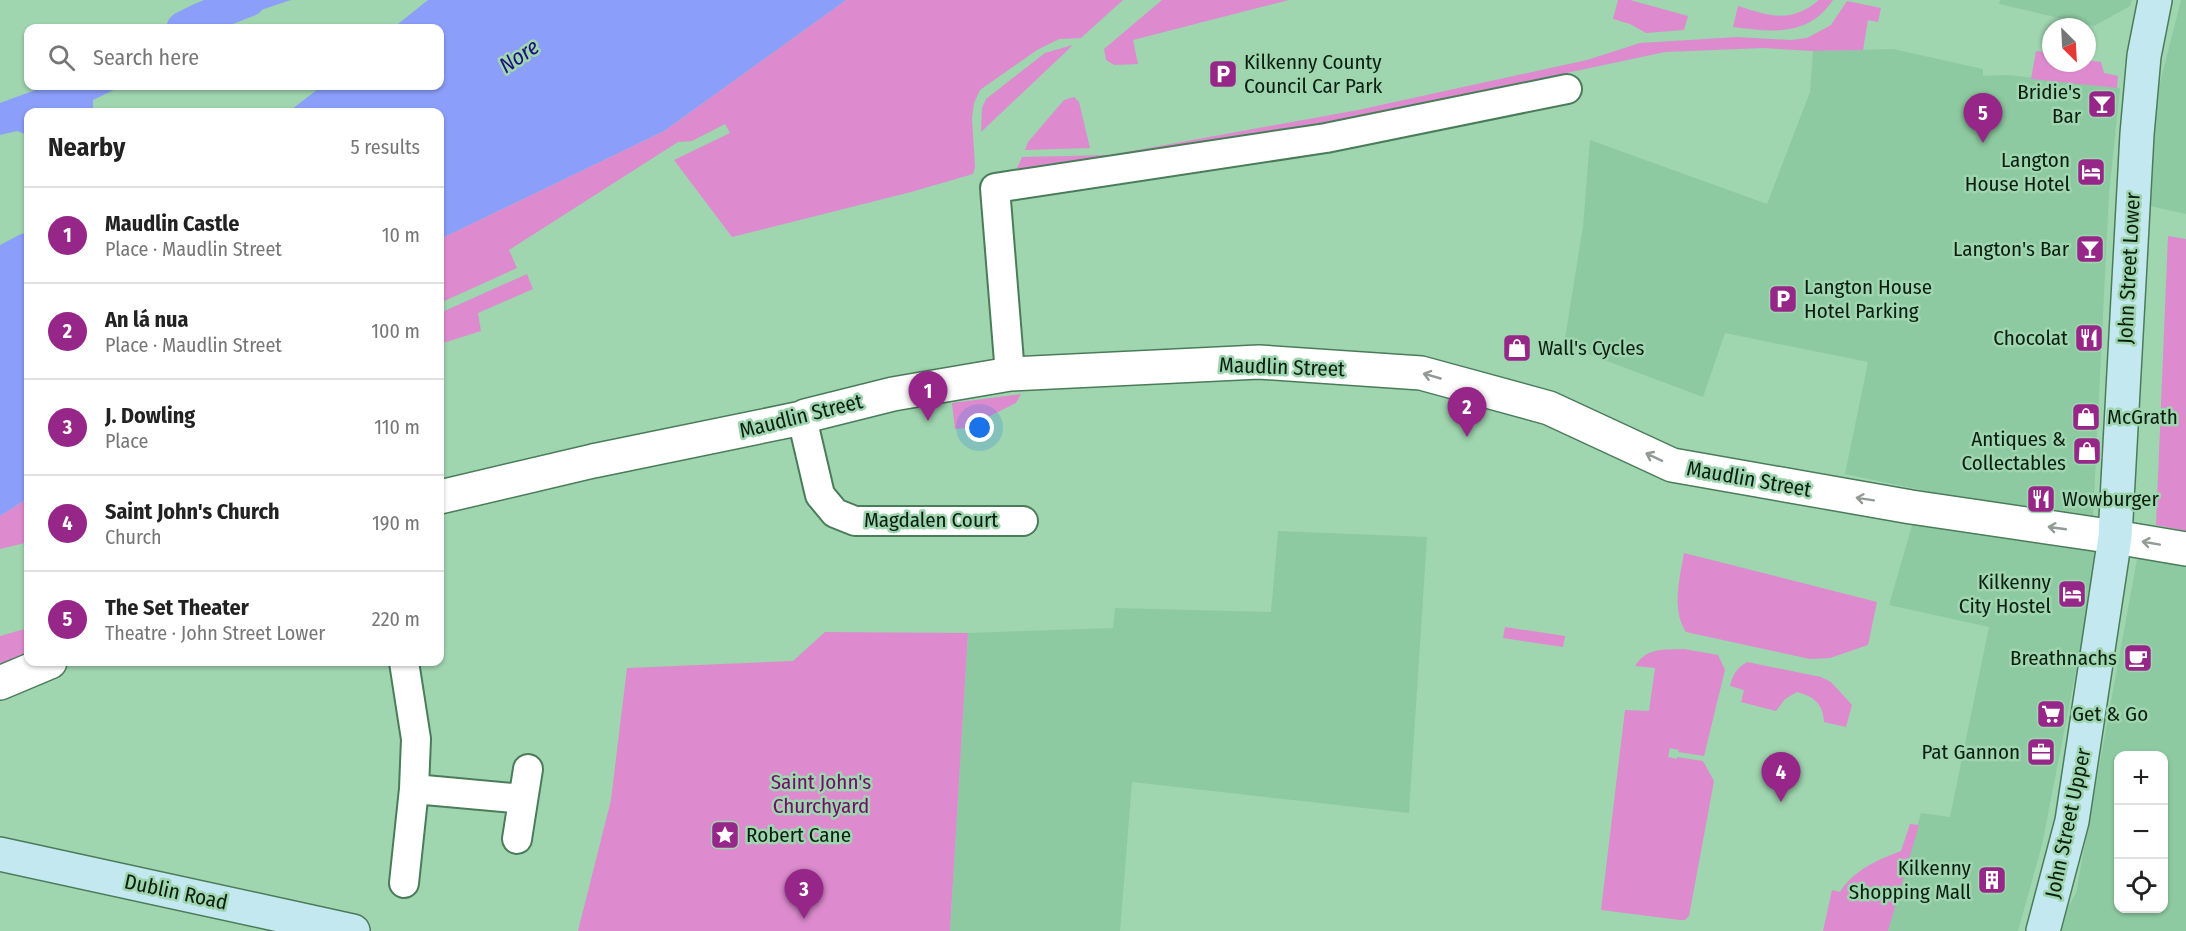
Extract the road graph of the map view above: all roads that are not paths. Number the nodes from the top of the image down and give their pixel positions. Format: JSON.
{"nodes":[{"id":1,"x":2155,"y":0,"type":"edge"},
{"id":2,"x":1567,"y":89,"type":"dead end"},
{"id":3,"x":1010,"y":374,"type":"junction"},
{"id":4,"x":802,"y":418,"type":"junction"},
{"id":5,"x":444,"y":496,"type":"edge"},
{"id":6,"x":1023,"y":520,"type":"dead end"},
{"id":7,"x":2115,"y":537,"type":"junction"},
{"id":8,"x":2186,"y":549,"type":"edge"},
{"id":9,"x":40,"y":666,"type":"edge"},
{"id":10,"x":405,"y":666,"type":"edge"},
{"id":11,"x":0,"y":683,"type":"edge"},
{"id":12,"x":528,"y":769,"type":"dead end"},
{"id":13,"x":414,"y":789,"type":"junction"},
{"id":14,"x":523,"y":799,"type":"junction"},
{"id":15,"x":517,"y":838,"type":"dead end"},
{"id":16,"x":0,"y":854,"type":"edge"},
{"id":17,"x":404,"y":883,"type":"dead end"},
{"id":18,"x":353,"y":931,"type":"edge"},
{"id":19,"x":2043,"y":931,"type":"edge"}],
"edges":[{"from":1,"to":7,"type":"main road","name":"John Street Lower"},
{"from":2,"to":3,"type":"street"},
{"from":3,"to":4,"type":"street","name":"Maudlin Street"},
{"from":7,"to":3,"type":"street","name":"Maudlin Street","one_way":true},
{"from":4,"to":5,"type":"street","name":"Maudlin Street"},
{"from":4,"to":6,"type":"street","name":"Magdalen Court"},
{"from":8,"to":7,"type":"street","name":"Maudlin Street","one_way":true},
{"from":7,"to":19,"type":"main road","name":"John Street Upper"},
{"from":9,"to":11,"type":"street"},
{"from":10,"to":13,"type":"street"},
{"from":12,"to":14,"type":"street"},
{"from":13,"to":14,"type":"street"},
{"from":13,"to":17,"type":"street"},
{"from":14,"to":15,"type":"street"},
{"from":16,"to":18,"type":"main road","name":"Dublin Road"}]}
